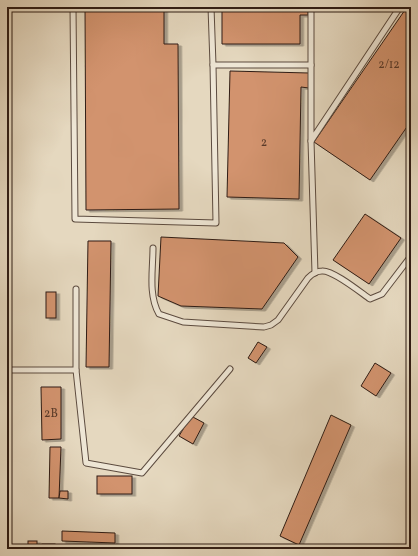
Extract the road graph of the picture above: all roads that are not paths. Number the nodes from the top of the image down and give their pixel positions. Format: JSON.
{"nodes":[{"id":1,"x":73,"y":7,"type":"edge"},
{"id":2,"x":211,"y":7,"type":"edge"},
{"id":3,"x":311,"y":7,"type":"edge"},
{"id":4,"x":400,"y":7,"type":"edge"},
{"id":5,"x":213,"y":65,"type":"junction"},
{"id":6,"x":311,"y":65,"type":"junction"},
{"id":7,"x":311,"y":141,"type":"junction"},
{"id":8,"x":153,"y":248,"type":"dead end"},
{"id":9,"x":411,"y":256,"type":"edge"},
{"id":10,"x":315,"y":272,"type":"junction"},
{"id":11,"x":76,"y":289,"type":"dead end"},
{"id":12,"x":230,"y":368,"type":"dead end"},
{"id":13,"x":7,"y":370,"type":"edge"},
{"id":14,"x":76,"y":370,"type":"junction"}],
"edges":[{"from":1,"to":5,"type":"lane"},
{"from":2,"to":5,"type":"lane"},
{"from":3,"to":6,"type":"lane"},
{"from":4,"to":7,"type":"lane"},
{"from":5,"to":6,"type":"lane"},
{"from":6,"to":7,"type":"lane"},
{"from":7,"to":10,"type":"lane"},
{"from":8,"to":10,"type":"lane"},
{"from":9,"to":10,"type":"lane"},
{"from":11,"to":14,"type":"lane"},
{"from":12,"to":14,"type":"lane"},
{"from":13,"to":14,"type":"lane"}]}
